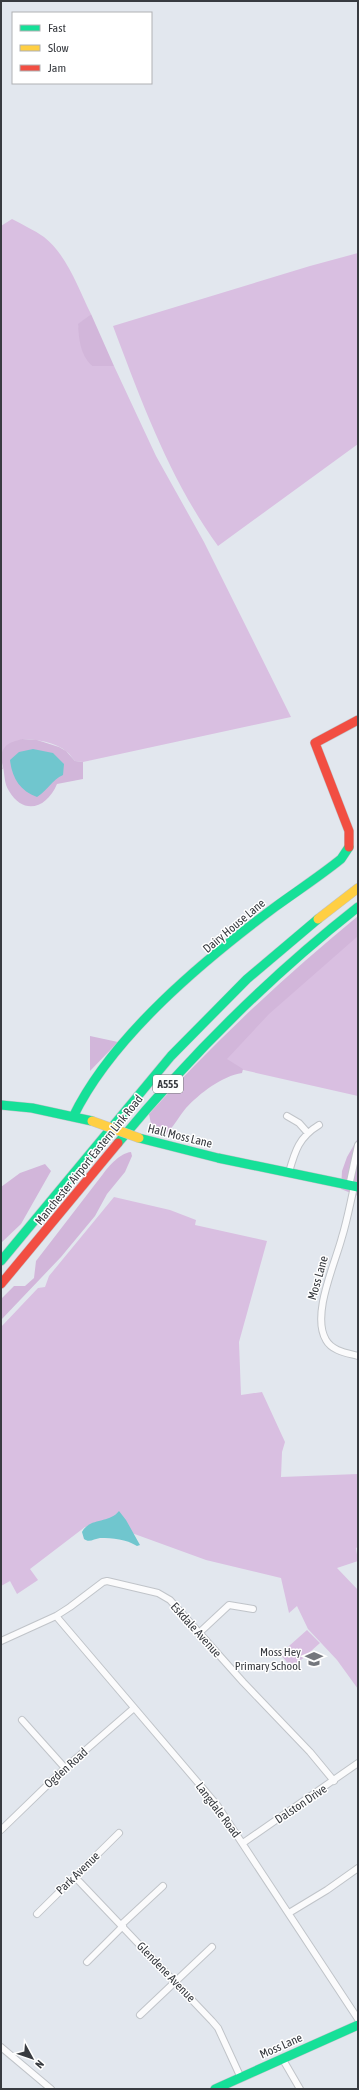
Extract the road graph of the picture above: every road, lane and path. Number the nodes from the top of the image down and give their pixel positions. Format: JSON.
{"nodes":[{"id":1,"x":358,"y":720,"type":"edge"},
{"id":2,"x":358,"y":888,"type":"edge"},
{"id":3,"x":358,"y":907,"type":"edge"},
{"id":4,"x":1,"y":1105,"type":"edge"},
{"id":5,"x":73,"y":1116,"type":"junction"},
{"id":6,"x":287,"y":1116,"type":"dead end"},
{"id":7,"x":319,"y":1125,"type":"dead end"},
{"id":8,"x":307,"y":1132,"type":"junction"},
{"id":9,"x":358,"y":1145,"type":"edge"},
{"id":10,"x":289,"y":1172,"type":"junction"},
{"id":11,"x":354,"y":1187,"type":"edge"},
{"id":12,"x":1,"y":1261,"type":"edge"},
{"id":13,"x":1,"y":1284,"type":"edge"},
{"id":14,"x":358,"y":1356,"type":"edge"},
{"id":15,"x":253,"y":1609,"type":"dead end"},
{"id":16,"x":56,"y":1616,"type":"junction"},
{"id":17,"x":199,"y":1633,"type":"junction"},
{"id":18,"x":1,"y":1641,"type":"edge"},
{"id":19,"x":134,"y":1708,"type":"junction"},
{"id":20,"x":22,"y":1720,"type":"dead end"},
{"id":21,"x":358,"y":1763,"type":"edge"},
{"id":22,"x":65,"y":1768,"type":"junction"},
{"id":23,"x":334,"y":1781,"type":"junction"},
{"id":24,"x":2,"y":1829,"type":"edge"},
{"id":25,"x":120,"y":1833,"type":"dead end"},
{"id":26,"x":243,"y":1843,"type":"junction"},
{"id":27,"x":358,"y":1868,"type":"edge"},
{"id":28,"x":75,"y":1877,"type":"junction"},
{"id":29,"x":163,"y":1886,"type":"dead end"},
{"id":30,"x":289,"y":1913,"type":"junction"},
{"id":31,"x":37,"y":1914,"type":"dead end"},
{"id":32,"x":122,"y":1926,"type":"junction"},
{"id":33,"x":212,"y":1947,"type":"dead end"},
{"id":34,"x":87,"y":1962,"type":"dead end"},
{"id":35,"x":175,"y":1982,"type":"junction"},
{"id":36,"x":140,"y":2015,"type":"dead end"},
{"id":37,"x":358,"y":2019,"type":"edge"},
{"id":38,"x":358,"y":2025,"type":"edge"},
{"id":39,"x":1,"y":2047,"type":"edge"},
{"id":40,"x":282,"y":2058,"type":"junction"},
{"id":41,"x":241,"y":2078,"type":"junction"},
{"id":42,"x":51,"y":2089,"type":"edge"},
{"id":43,"x":215,"y":2089,"type":"edge"},
{"id":44,"x":300,"y":2089,"type":"edge"}],
"edges":[{"from":1,"to":5,"type":"main road","name":"Dairy House Lane"},
{"from":2,"to":12,"type":"main road","name":"Manchester Airport Eastern Link Road","number":"A555"},
{"from":3,"to":13,"type":"main road","name":"Manchester Airport Eastern Link Road","number":"A555"},
{"from":4,"to":5,"type":"main road","name":"Hall Moss Lane"},
{"from":5,"to":10,"type":"main road","name":"Hall Moss Lane","bridge":true},
{"from":6,"to":8,"type":"street"},
{"from":7,"to":8,"type":"street"},
{"from":8,"to":10,"type":"street"},
{"from":9,"to":11,"type":"street","name":"Moss Lane"},
{"from":10,"to":11,"type":"main road","name":"Hall Moss Lane"},
{"from":11,"to":14,"type":"street","name":"Moss Lane"},
{"from":15,"to":17,"type":"street"},
{"from":16,"to":17,"type":"street","name":"Eskdale Avenue"},
{"from":16,"to":18,"type":"street","name":"Eskdale Avenue"},
{"from":16,"to":19,"type":"street","name":"Langdale Road"},
{"from":17,"to":23,"type":"street","name":"Eskdale Avenue"},
{"from":19,"to":22,"type":"street","name":"Ogden Road"},
{"from":19,"to":26,"type":"street","name":"Langdale Road"},
{"from":20,"to":22,"type":"street"},
{"from":21,"to":23,"type":"street","name":"Dalston Drive"},
{"from":22,"to":24,"type":"street","name":"Ogden Road"},
{"from":23,"to":26,"type":"street","name":"Dalston Drive"},
{"from":25,"to":28,"type":"street","name":"Park Avenue"},
{"from":26,"to":30,"type":"street","name":"Langdale Road"},
{"from":27,"to":30,"type":"street"},
{"from":28,"to":31,"type":"street","name":"Park Avenue"},
{"from":28,"to":32,"type":"street","name":"Glendene Avenue"},
{"from":29,"to":32,"type":"street"},
{"from":30,"to":37,"type":"street","name":"Langdale Road"},
{"from":32,"to":34,"type":"street"},
{"from":32,"to":35,"type":"street","name":"Glendene Avenue"},
{"from":33,"to":35,"type":"street"},
{"from":35,"to":36,"type":"street"},
{"from":35,"to":41,"type":"street","name":"Glendene Avenue"},
{"from":38,"to":40,"type":"main road","name":"Moss Lane"},
{"from":39,"to":42,"type":"street"},
{"from":40,"to":41,"type":"main road","name":"Moss Lane"},
{"from":40,"to":44,"type":"street"},
{"from":41,"to":43,"type":"main road","name":"Moss Lane"}]}
